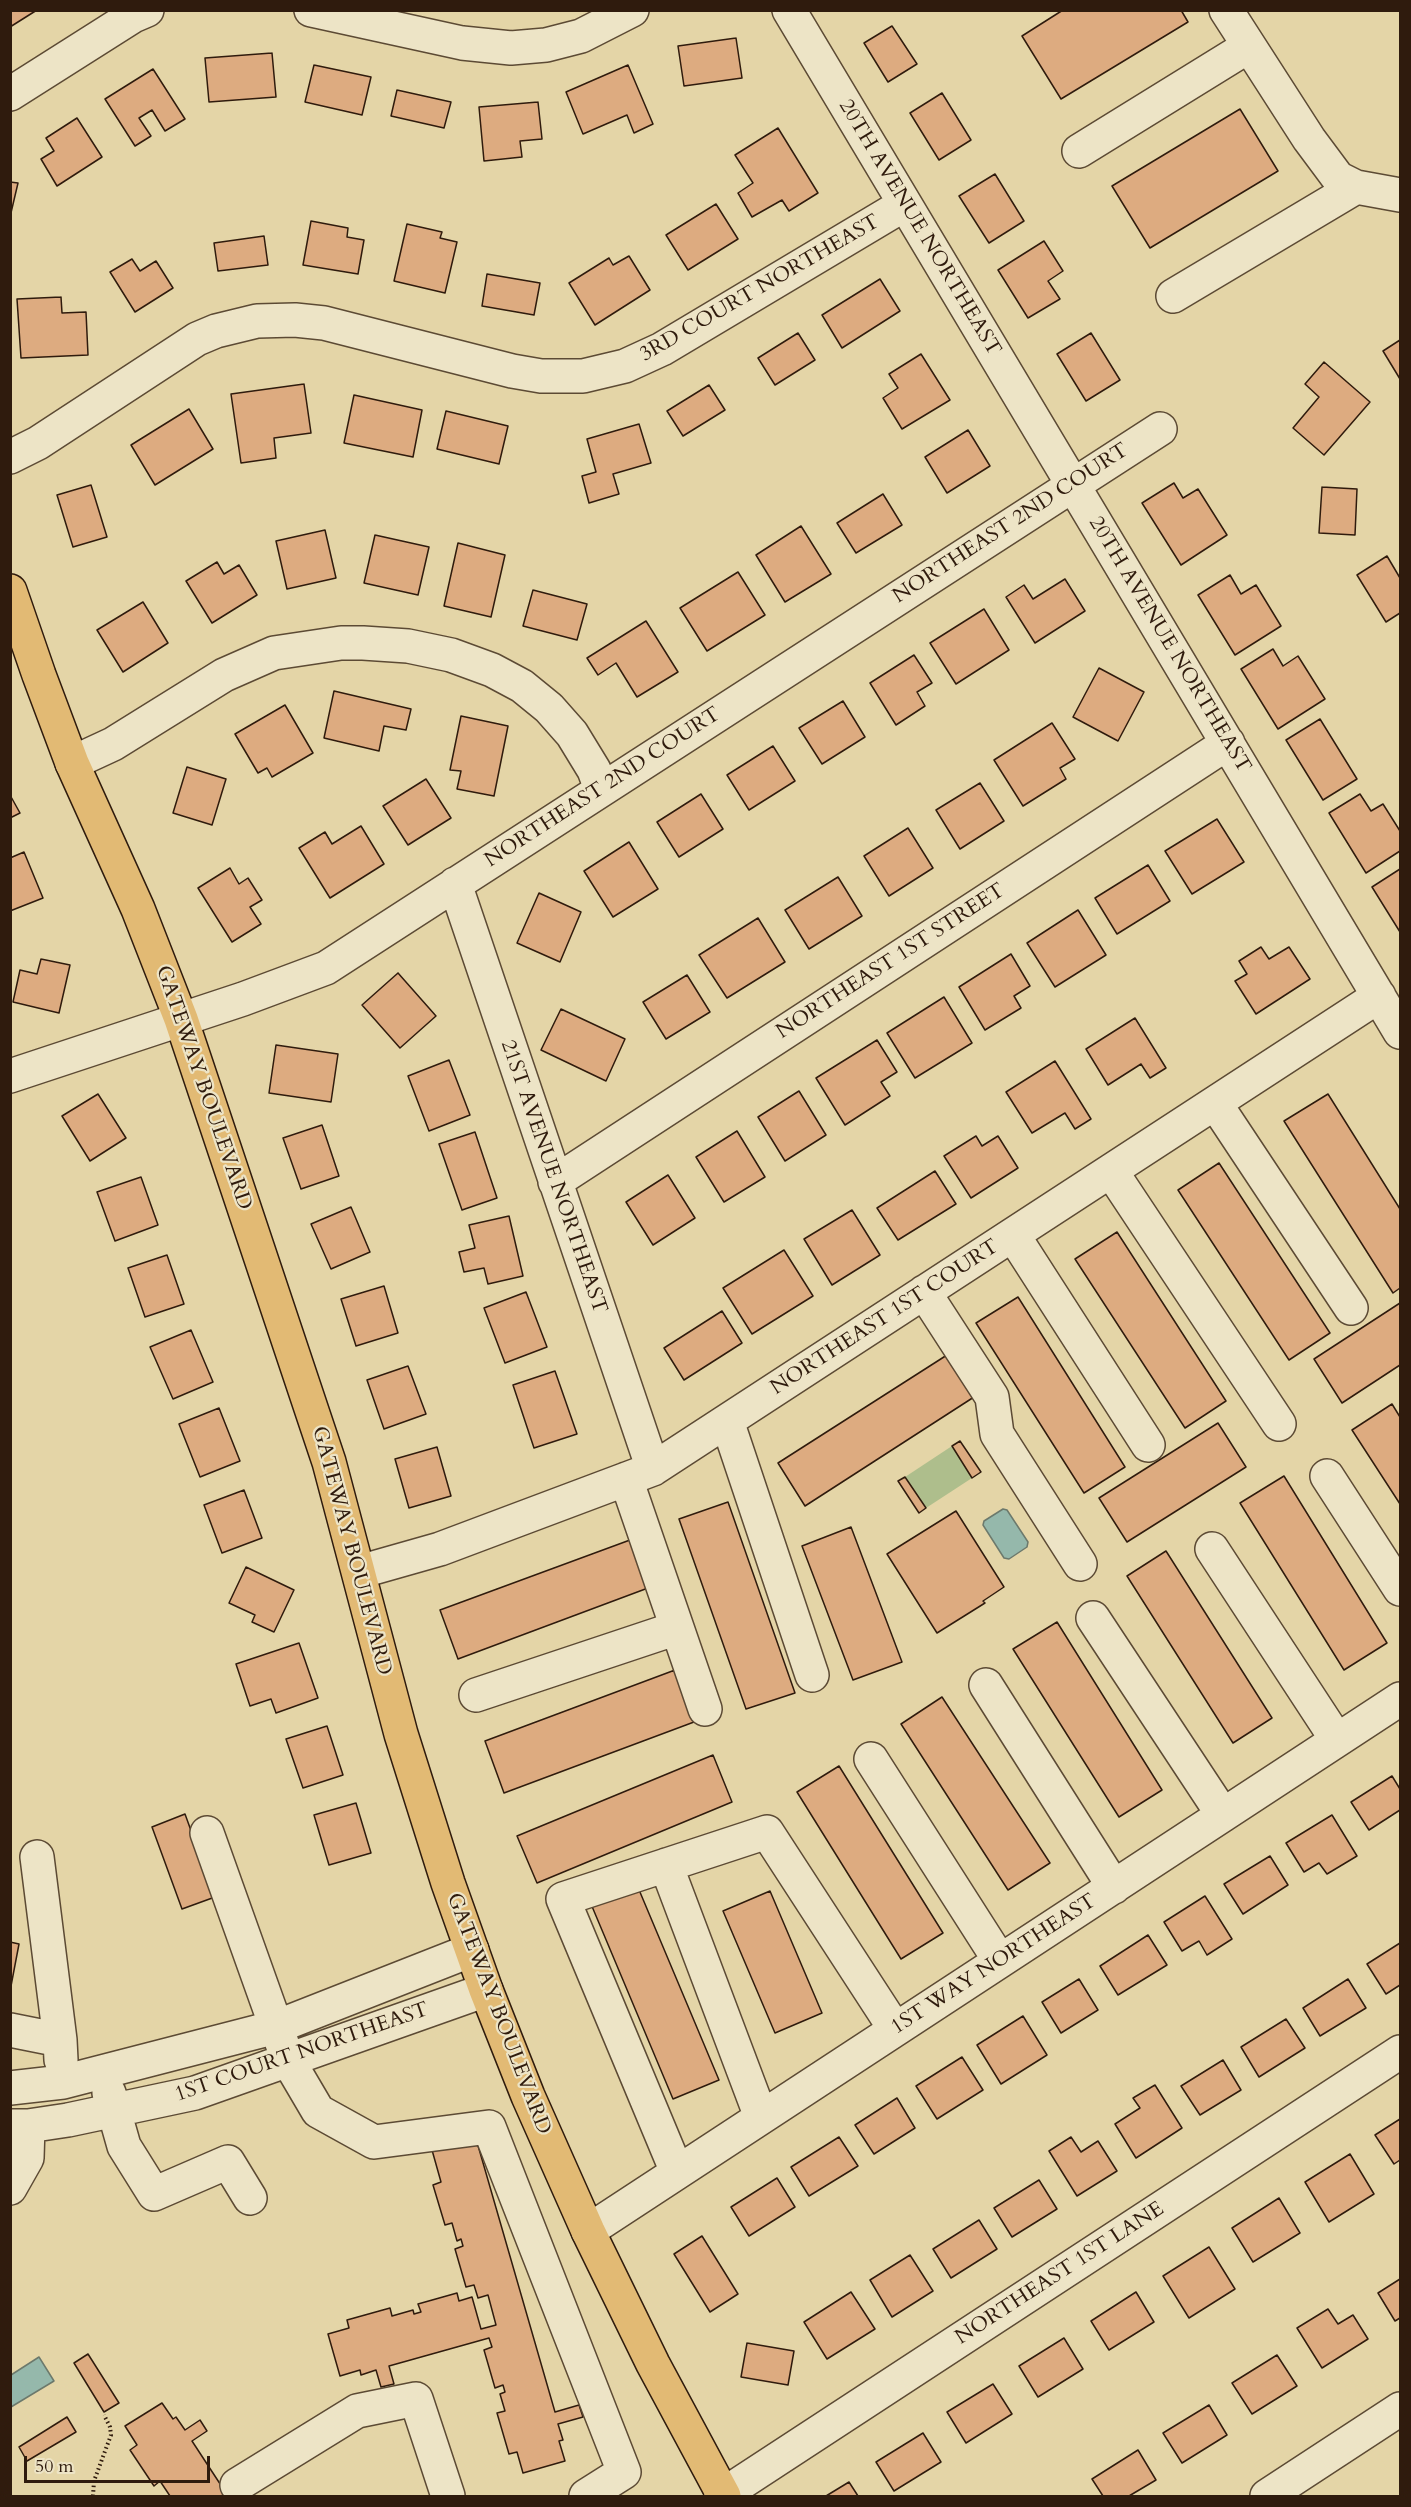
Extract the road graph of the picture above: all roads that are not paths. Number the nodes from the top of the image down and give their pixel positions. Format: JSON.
{"nodes":[{"id":1,"x":147,"y":10,"type":"edge"},
{"id":2,"x":311,"y":10,"type":"edge"},
{"id":3,"x":632,"y":10,"type":"edge"},
{"id":4,"x":789,"y":10,"type":"edge"},
{"id":5,"x":1226,"y":10,"type":"edge"},
{"id":6,"x":1249,"y":46,"type":"junction"},
{"id":7,"x":10,"y":94,"type":"edge"},
{"id":8,"x":1079,"y":151,"type":"dead end"},
{"id":9,"x":1356,"y":187,"type":"junction"},
{"id":10,"x":1401,"y":195,"type":"edge"},
{"id":11,"x":904,"y":204,"type":"junction"},
{"id":12,"x":1173,"y":296,"type":"dead end"},
{"id":13,"x":1160,"y":429,"type":"dead end"},
{"id":14,"x":10,"y":458,"type":"edge"},
{"id":15,"x":1072,"y":484,"type":"junction"},
{"id":16,"x":10,"y":591,"type":"edge"},
{"id":17,"x":1228,"y":743,"type":"junction"},
{"id":18,"x":72,"y":763,"type":"junction"},
{"id":19,"x":601,"y":789,"type":"junction"},
{"id":20,"x":454,"y":884,"type":"junction"},
{"id":21,"x":1394,"y":1017,"type":"edge"},
{"id":22,"x":181,"y":1019,"type":"junction"},
{"id":23,"x":10,"y":1076,"type":"edge"},
{"id":24,"x":1215,"y":1103,"type":"junction"},
{"id":25,"x":1111,"y":1171,"type":"junction"},
{"id":26,"x":555,"y":1182,"type":"junction"},
{"id":27,"x":1013,"y":1235,"type":"junction"},
{"id":28,"x":924,"y":1292,"type":"junction"},
{"id":29,"x":1351,"y":1308,"type":"dead end"},
{"id":30,"x":727,"y":1421,"type":"junction"},
{"id":31,"x":1279,"y":1424,"type":"dead end"},
{"id":32,"x":1148,"y":1445,"type":"dead end"},
{"id":33,"x":639,"y":1474,"type":"junction"},
{"id":34,"x":1328,"y":1476,"type":"dead end"},
{"id":35,"x":1212,"y":1549,"type":"dead end"},
{"id":36,"x":1080,"y":1564,"type":"dead end"},
{"id":37,"x":359,"y":1572,"type":"junction"},
{"id":38,"x":1401,"y":1589,"type":"edge"},
{"id":39,"x":1093,"y":1618,"type":"dead end"},
{"id":40,"x":677,"y":1628,"type":"junction"},
{"id":41,"x":812,"y":1675,"type":"dead end"},
{"id":42,"x":987,"y":1685,"type":"dead end"},
{"id":43,"x":476,"y":1695,"type":"dead end"},
{"id":44,"x":1401,"y":1699,"type":"edge"},
{"id":45,"x":705,"y":1709,"type":"dead end"},
{"id":46,"x":1337,"y":1740,"type":"junction"},
{"id":47,"x":871,"y":1759,"type":"dead end"},
{"id":48,"x":1223,"y":1815,"type":"junction"},
{"id":49,"x":207,"y":1833,"type":"dead end"},
{"id":50,"x":37,"y":1857,"type":"dead end"},
{"id":51,"x":666,"y":1865,"type":"junction"},
{"id":52,"x":1114,"y":1887,"type":"junction"},
{"id":53,"x":472,"y":1950,"type":"junction"},
{"id":54,"x":1000,"y":1960,"type":"junction"},
{"id":55,"x":486,"y":1990,"type":"junction"},
{"id":56,"x":276,"y":2027,"type":"junction"},
{"id":57,"x":895,"y":2029,"type":"junction"},
{"id":58,"x":10,"y":2030,"type":"edge"},
{"id":59,"x":60,"y":2040,"type":"junction"},
{"id":60,"x":1401,"y":2052,"type":"edge"},
{"id":61,"x":288,"y":2060,"type":"junction"},
{"id":62,"x":104,"y":2070,"type":"junction"},
{"id":63,"x":63,"y":2082,"type":"junction"},
{"id":64,"x":10,"y":2088,"type":"edge"},
{"id":65,"x":113,"y":2112,"type":"junction"},
{"id":66,"x":761,"y":2117,"type":"junction"},
{"id":67,"x":19,"y":2126,"type":"edge"},
{"id":68,"x":677,"y":2172,"type":"junction"},
{"id":69,"x":10,"y":2188,"type":"edge"},
{"id":70,"x":250,"y":2198,"type":"dead end"},
{"id":71,"x":588,"y":2231,"type":"junction"},
{"id":72,"x":1401,"y":2409,"type":"edge"},
{"id":73,"x":237,"y":2485,"type":"dead end"},
{"id":74,"x":448,"y":2496,"type":"edge"},
{"id":75,"x":586,"y":2496,"type":"edge"},
{"id":76,"x":722,"y":2496,"type":"edge"},
{"id":77,"x":1267,"y":2496,"type":"edge"}],
"edges":[{"from":1,"to":7,"type":"street"},
{"from":2,"to":3,"type":"street"},
{"from":4,"to":11,"type":"street","name":"20TH AVENUE NORTHEAST"},
{"from":5,"to":6,"type":"street"},
{"from":6,"to":8,"type":"street"},
{"from":6,"to":9,"type":"street"},
{"from":9,"to":10,"type":"street"},
{"from":9,"to":12,"type":"street"},
{"from":11,"to":14,"type":"street","name":"3RD COURT NORTHEAST"},
{"from":11,"to":15,"type":"street","name":"20TH AVENUE NORTHEAST"},
{"from":13,"to":15,"type":"street","name":"NORTHEAST 2ND COURT"},
{"from":15,"to":17,"type":"street","name":"20TH AVENUE NORTHEAST"},
{"from":15,"to":19,"type":"street","name":"NORTHEAST 2ND COURT"},
{"from":16,"to":18,"type":"main road","name":"GATEWAY BOULEVARD"},
{"from":17,"to":21,"type":"street","name":"20TH AVENUE NORTHEAST"},
{"from":17,"to":26,"type":"street","name":"NORTHEAST 1ST STREET"},
{"from":18,"to":19,"type":"street"},
{"from":18,"to":22,"type":"main road","name":"GATEWAY BOULEVARD"},
{"from":19,"to":20,"type":"street","name":"NORTHEAST 2ND COURT"},
{"from":20,"to":22,"type":"street","name":"NORTHEAST 2ND COURT"},
{"from":20,"to":26,"type":"street","name":"21ST AVENUE NORTHEAST"},
{"from":21,"to":24,"type":"street","name":"NORTHEAST 1ST COURT"},
{"from":22,"to":23,"type":"street","name":"NORTHEAST 2ND COURT"},
{"from":22,"to":37,"type":"main road","name":"GATEWAY BOULEVARD"},
{"from":24,"to":25,"type":"street","name":"NORTHEAST 1ST COURT"},
{"from":24,"to":29,"type":"street"},
{"from":25,"to":27,"type":"street","name":"NORTHEAST 1ST COURT"},
{"from":25,"to":31,"type":"street"},
{"from":26,"to":33,"type":"street","name":"21ST AVENUE NORTHEAST"},
{"from":27,"to":28,"type":"street","name":"NORTHEAST 1ST COURT"},
{"from":27,"to":32,"type":"street"},
{"from":28,"to":30,"type":"street","name":"NORTHEAST 1ST COURT"},
{"from":28,"to":36,"type":"street"},
{"from":30,"to":33,"type":"street","name":"NORTHEAST 1ST COURT"},
{"from":30,"to":41,"type":"street"},
{"from":33,"to":37,"type":"street","name":"NORTHEAST 1ST COURT"},
{"from":33,"to":40,"type":"street","name":"21ST AVENUE NORTHEAST"},
{"from":34,"to":38,"type":"street"},
{"from":35,"to":46,"type":"street"},
{"from":37,"to":53,"type":"main road","name":"GATEWAY BOULEVARD"},
{"from":39,"to":48,"type":"street"},
{"from":40,"to":43,"type":"street"},
{"from":40,"to":45,"type":"street","name":"21ST AVENUE NORTHEAST"},
{"from":42,"to":52,"type":"street"},
{"from":44,"to":46,"type":"street","name":"1ST WAY NORTHEAST"},
{"from":46,"to":48,"type":"street","name":"1ST WAY NORTHEAST"},
{"from":47,"to":54,"type":"street"},
{"from":48,"to":52,"type":"street","name":"1ST WAY NORTHEAST"},
{"from":49,"to":56,"type":"street"},
{"from":50,"to":59,"type":"street"},
{"from":51,"to":57,"type":"street"},
{"from":51,"to":66,"type":"street"},
{"from":51,"to":68,"type":"street"},
{"from":52,"to":54,"type":"street","name":"1ST WAY NORTHEAST"},
{"from":53,"to":55,"type":"main road","name":"GATEWAY BOULEVARD"},
{"from":53,"to":56,"type":"street","name":"1ST COURT NORTHEAST"},
{"from":54,"to":57,"type":"street","name":"1ST WAY NORTHEAST"},
{"from":55,"to":61,"type":"street","name":"1ST COURT NORTHEAST"},
{"from":55,"to":71,"type":"main road","name":"GATEWAY BOULEVARD"},
{"from":56,"to":61,"type":"street"},
{"from":56,"to":62,"type":"street","name":"1ST COURT NORTHEAST"},
{"from":57,"to":66,"type":"street","name":"1ST WAY NORTHEAST"},
{"from":58,"to":59,"type":"street"},
{"from":59,"to":63,"type":"street"},
{"from":60,"to":76,"type":"street","name":"NORTHEAST 1ST LANE"},
{"from":61,"to":65,"type":"street","name":"1ST COURT NORTHEAST"},
{"from":61,"to":75,"type":"street"},
{"from":62,"to":63,"type":"street","name":"1ST COURT NORTHEAST"},
{"from":62,"to":65,"type":"street"},
{"from":63,"to":64,"type":"street","name":"1ST COURT NORTHEAST"},
{"from":65,"to":67,"type":"street","name":"1ST COURT NORTHEAST"},
{"from":65,"to":70,"type":"street"},
{"from":66,"to":68,"type":"street","name":"1ST WAY NORTHEAST"},
{"from":67,"to":69,"type":"street"},
{"from":68,"to":71,"type":"street","name":"1ST WAY NORTHEAST"},
{"from":71,"to":76,"type":"main road","name":"GATEWAY BOULEVARD"},
{"from":72,"to":77,"type":"street"},
{"from":73,"to":74,"type":"street"}]}
